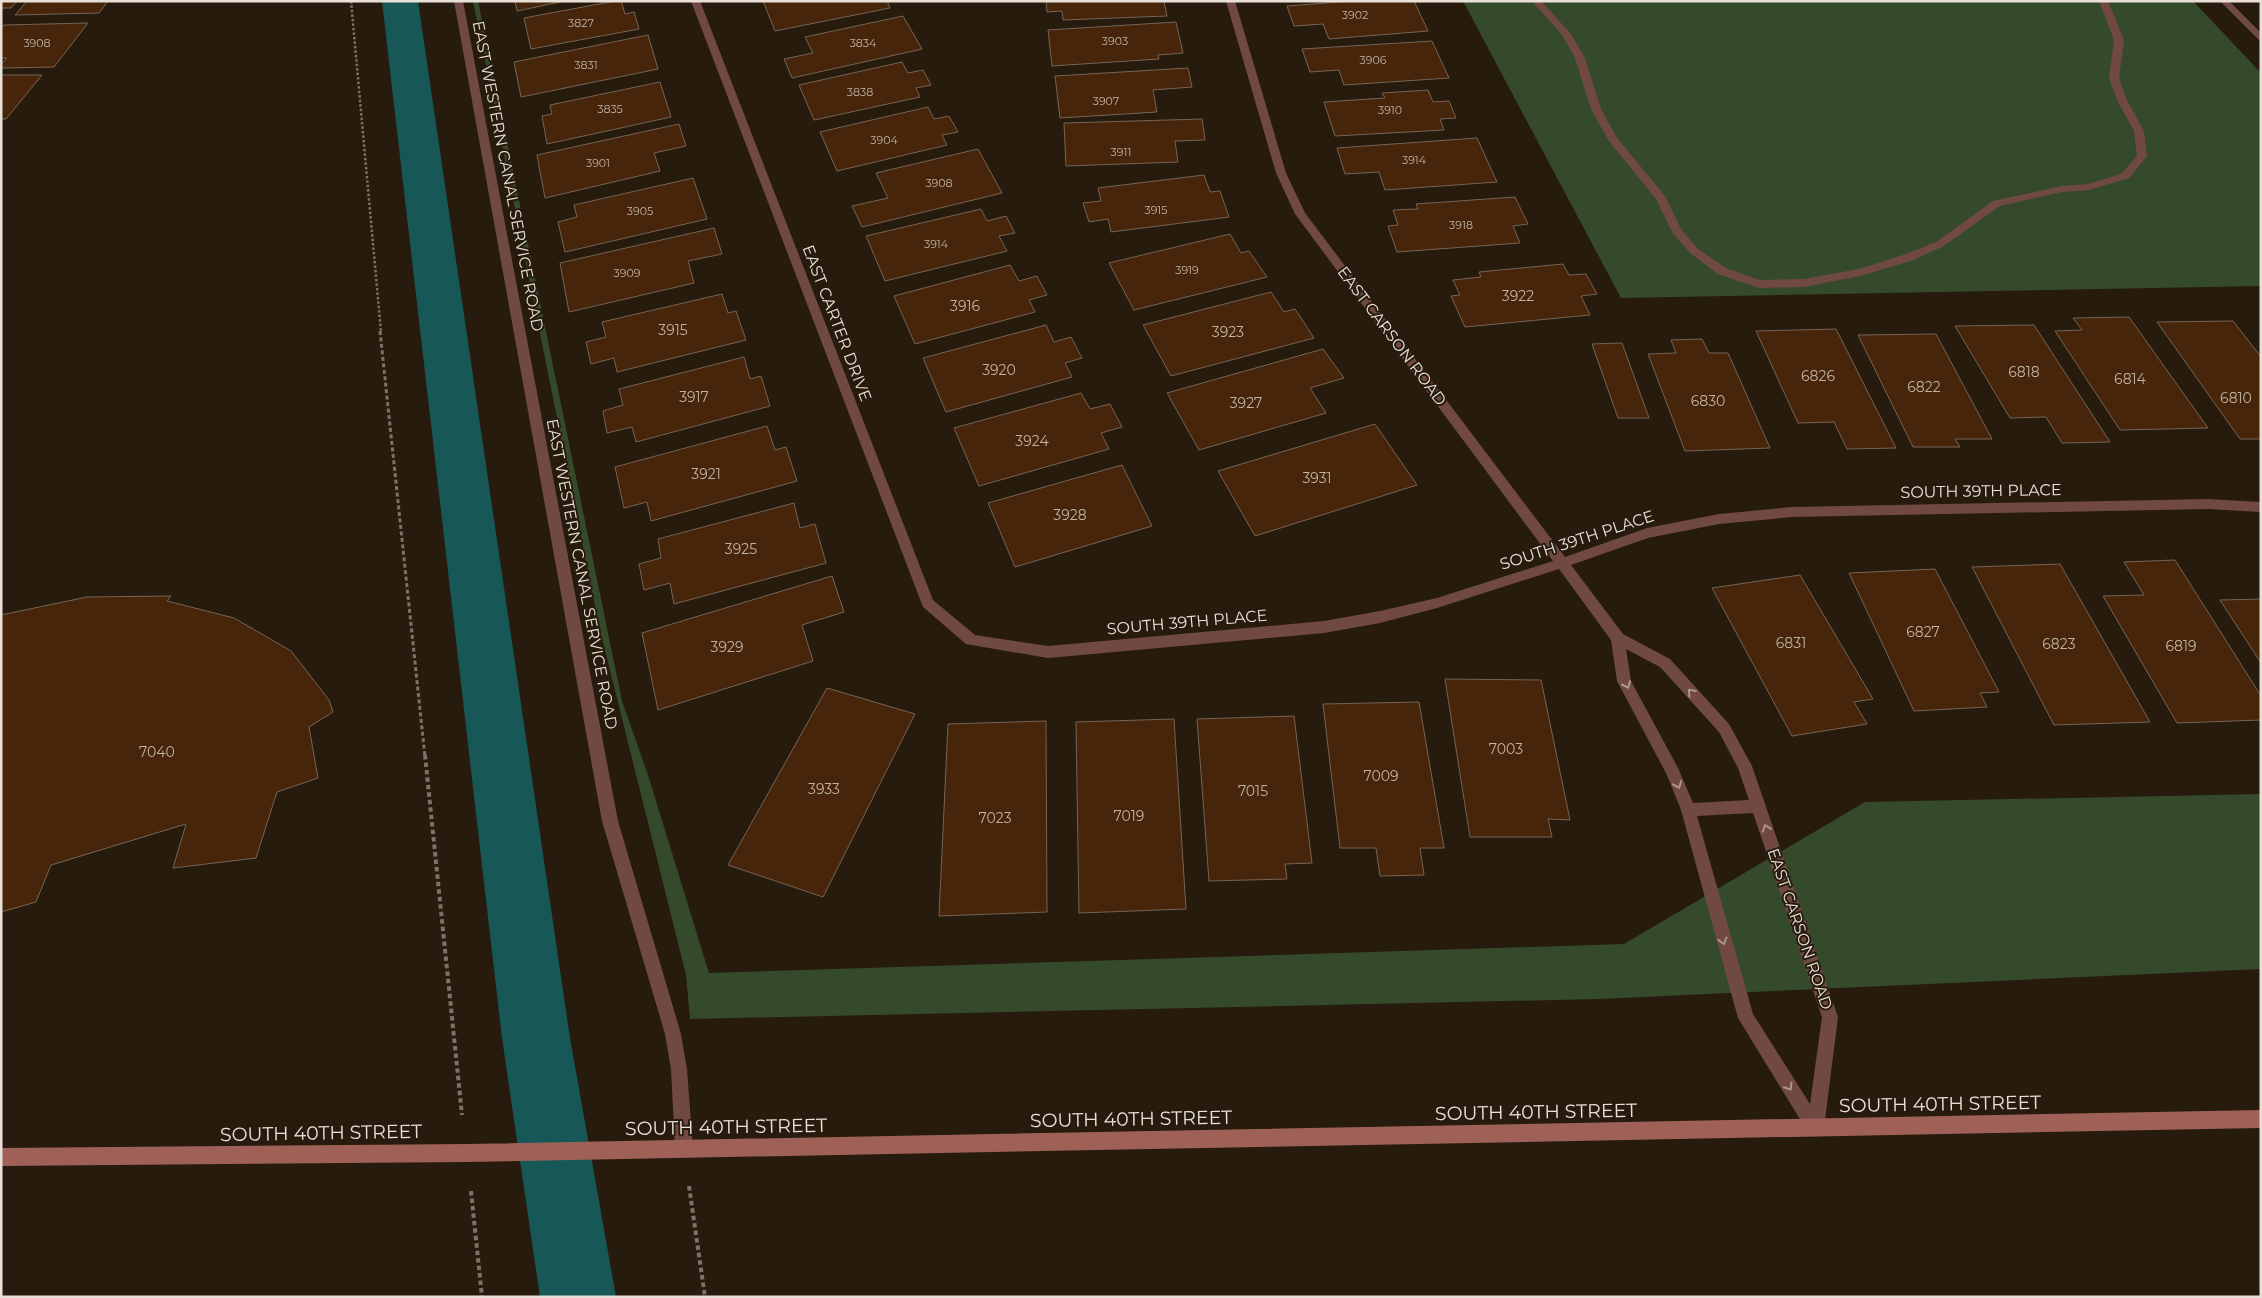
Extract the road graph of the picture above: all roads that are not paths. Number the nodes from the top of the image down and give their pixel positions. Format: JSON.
{"nodes":[{"id":1,"x":458,"y":1,"type":"edge"},
{"id":2,"x":694,"y":1,"type":"edge"},
{"id":3,"x":1230,"y":1,"type":"edge"},
{"id":4,"x":1536,"y":1,"type":"edge"},
{"id":5,"x":2103,"y":1,"type":"edge"},
{"id":6,"x":2224,"y":1,"type":"edge"},
{"id":7,"x":2261,"y":39,"type":"edge"},
{"id":8,"x":2261,"y":507,"type":"edge"},
{"id":9,"x":1563,"y":563,"type":"junction"},
{"id":10,"x":1618,"y":638,"type":"junction"},
{"id":11,"x":971,"y":640,"type":"joint"},
{"id":12,"x":1758,"y":806,"type":"junction"},
{"id":13,"x":1688,"y":810,"type":"junction"},
{"id":14,"x":2261,"y":1119,"type":"edge"},
{"id":15,"x":1814,"y":1128,"type":"junction"},
{"id":16,"x":684,"y":1148,"type":"junction"},
{"id":17,"x":1,"y":1157,"type":"edge"}],
"edges":[{"from":1,"to":16,"type":"street","name":"EAST WESTERN CANAL SERVICE ROAD"},
{"from":2,"to":11,"type":"street","name":"EAST CARTER DRIVE"},
{"from":3,"to":9,"type":"street","name":"EAST CARSON ROAD"},
{"from":4,"to":5,"type":"street"},
{"from":6,"to":7,"type":"street"},
{"from":8,"to":9,"type":"street","name":"SOUTH 39TH PLACE"},
{"from":9,"to":10,"type":"street","name":"EAST CARSON ROAD"},
{"from":9,"to":11,"type":"street","name":"SOUTH 39TH PLACE"},
{"from":12,"to":10,"type":"street","name":"EAST CARSON ROAD","one_way":true},
{"from":10,"to":13,"type":"street","name":"EAST CARSON ROAD","one_way":true},
{"from":12,"to":13,"type":"street"},
{"from":15,"to":12,"type":"street","name":"EAST CARSON ROAD","one_way":true},
{"from":13,"to":15,"type":"street","name":"EAST CARSON ROAD","one_way":true},
{"from":14,"to":15,"type":"main road","name":"SOUTH 40TH STREET"},
{"from":15,"to":16,"type":"main road","name":"SOUTH 40TH STREET"},
{"from":16,"to":17,"type":"main road","name":"SOUTH 40TH STREET"}]}
